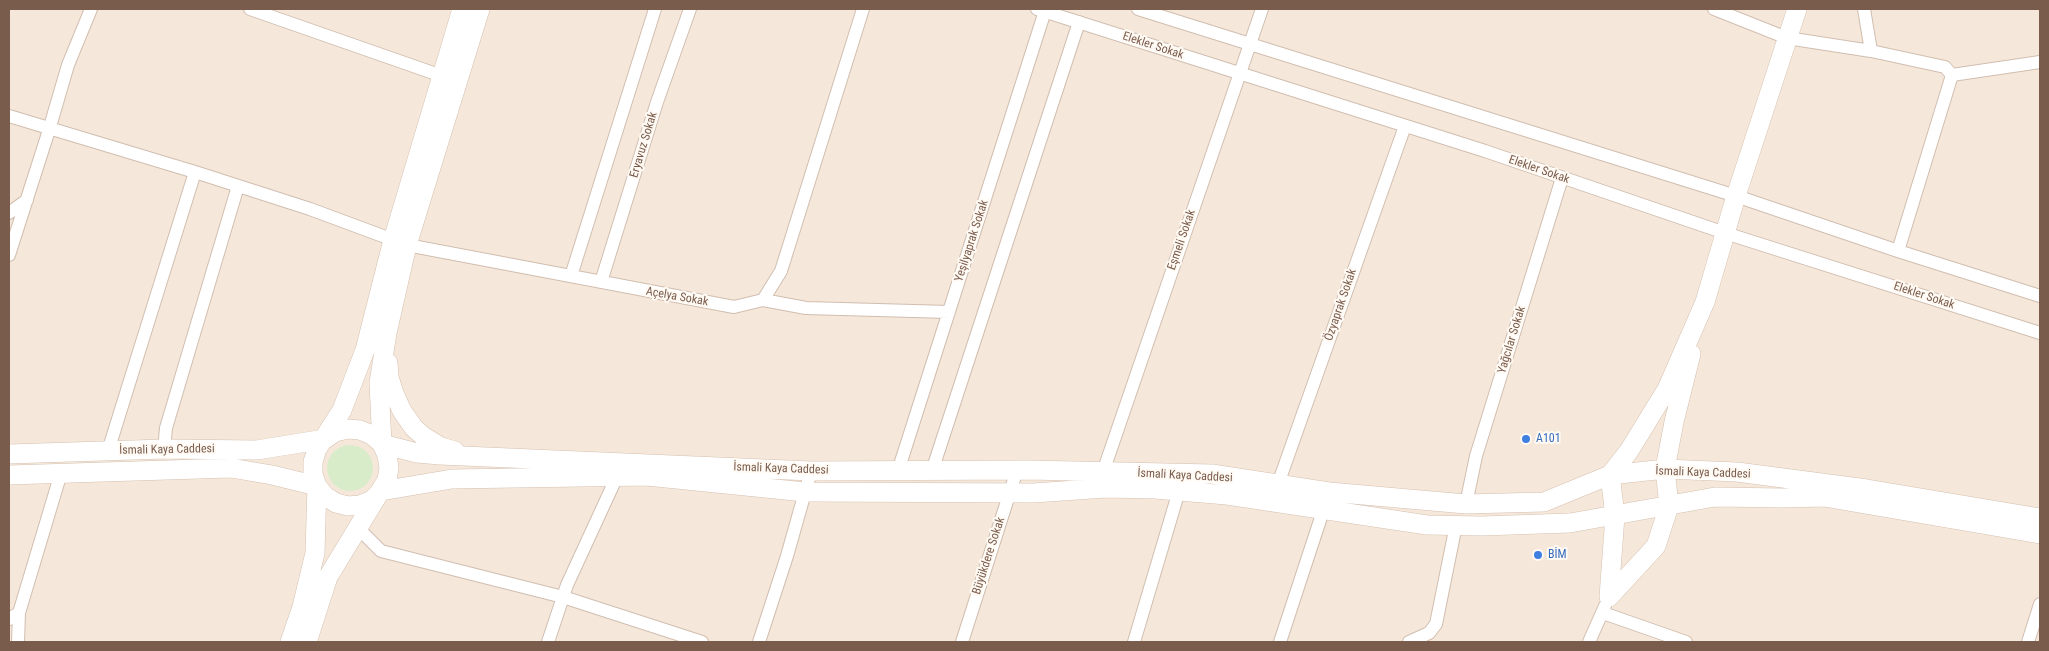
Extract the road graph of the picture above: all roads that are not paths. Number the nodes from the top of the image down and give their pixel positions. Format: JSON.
{"nodes":[{"id":1,"x":91,"y":9,"type":"edge"},
{"id":2,"x":250,"y":9,"type":"edge"},
{"id":3,"x":462,"y":9,"type":"edge"},
{"id":4,"x":480,"y":9,"type":"edge"},
{"id":5,"x":655,"y":9,"type":"edge"},
{"id":6,"x":690,"y":9,"type":"edge"},
{"id":7,"x":863,"y":9,"type":"edge"},
{"id":8,"x":1138,"y":9,"type":"edge"},
{"id":9,"x":1262,"y":9,"type":"edge"},
{"id":10,"x":1714,"y":9,"type":"edge"},
{"id":11,"x":1797,"y":9,"type":"edge"},
{"id":12,"x":1864,"y":9,"type":"edge"},
{"id":13,"x":1041,"y":10,"type":"edge"},
{"id":14,"x":1079,"y":22,"type":"junction"},
{"id":15,"x":1787,"y":38,"type":"junction"},
{"id":16,"x":1250,"y":43,"type":"junction"},
{"id":17,"x":1871,"y":51,"type":"junction"},
{"id":18,"x":2040,"y":62,"type":"edge"},
{"id":19,"x":1239,"y":74,"type":"junction"},
{"id":20,"x":1952,"y":75,"type":"junction"},
{"id":21,"x":442,"y":76,"type":"junction"},
{"id":22,"x":9,"y":116,"type":"edge"},
{"id":23,"x":1405,"y":126,"type":"junction"},
{"id":24,"x":50,"y":130,"type":"junction"},
{"id":25,"x":195,"y":172,"type":"junction"},
{"id":26,"x":1562,"y":178,"type":"junction"},
{"id":27,"x":238,"y":186,"type":"junction"},
{"id":28,"x":1736,"y":196,"type":"junction"},
{"id":29,"x":27,"y":200,"type":"junction"},
{"id":30,"x":9,"y":213,"type":"edge"},
{"id":31,"x":1725,"y":233,"type":"junction"},
{"id":32,"x":400,"y":242,"type":"junction"},
{"id":33,"x":1898,"y":251,"type":"junction"},
{"id":34,"x":9,"y":255,"type":"edge"},
{"id":35,"x":572,"y":276,"type":"junction"},
{"id":36,"x":601,"y":282,"type":"junction"},
{"id":37,"x":2040,"y":296,"type":"edge"},
{"id":38,"x":763,"y":300,"type":"junction"},
{"id":39,"x":1705,"y":302,"type":"junction"},
{"id":40,"x":949,"y":312,"type":"junction"},
{"id":41,"x":387,"y":333,"type":"junction"},
{"id":42,"x":2040,"y":333,"type":"edge"},
{"id":43,"x":325,"y":439,"type":"junction"},
{"id":44,"x":382,"y":444,"type":"junction"},
{"id":45,"x":164,"y":449,"type":"junction"},
{"id":46,"x":108,"y":451,"type":"junction"},
{"id":47,"x":9,"y":454,"type":"edge"},
{"id":48,"x":476,"y":457,"type":"junction"},
{"id":49,"x":620,"y":469,"type":"junction"},
{"id":50,"x":1665,"y":469,"type":"junction"},
{"id":51,"x":932,"y":470,"type":"junction"},
{"id":52,"x":1017,"y":470,"type":"junction"},
{"id":53,"x":811,"y":471,"type":"junction"},
{"id":54,"x":898,"y":471,"type":"junction"},
{"id":55,"x":1103,"y":472,"type":"junction"},
{"id":56,"x":61,"y":473,"type":"junction"},
{"id":57,"x":9,"y":475,"type":"edge"},
{"id":58,"x":1610,"y":475,"type":"junction"},
{"id":59,"x":1182,"y":482,"type":"junction"},
{"id":60,"x":1278,"y":484,"type":"junction"},
{"id":61,"x":317,"y":486,"type":"junction"},
{"id":62,"x":381,"y":491,"type":"junction"},
{"id":63,"x":805,"y":492,"type":"junction"},
{"id":64,"x":1329,"y":492,"type":"junction"},
{"id":65,"x":1009,"y":493,"type":"junction"},
{"id":66,"x":1466,"y":504,"type":"junction"},
{"id":67,"x":1669,"y":506,"type":"junction"},
{"id":68,"x":1323,"y":510,"type":"junction"},
{"id":69,"x":1615,"y":516,"type":"junction"},
{"id":70,"x":2040,"y":518,"type":"edge"},
{"id":71,"x":1456,"y":526,"type":"junction"},
{"id":72,"x":359,"y":529,"type":"junction"},
{"id":73,"x":2040,"y":534,"type":"edge"},
{"id":74,"x":563,"y":597,"type":"junction"},
{"id":75,"x":2040,"y":604,"type":"edge"},
{"id":76,"x":1606,"y":605,"type":"junction"},
{"id":77,"x":14,"y":616,"type":"edge"},
{"id":78,"x":18,"y":642,"type":"edge"},
{"id":79,"x":290,"y":642,"type":"edge"},
{"id":80,"x":307,"y":642,"type":"edge"},
{"id":81,"x":548,"y":642,"type":"edge"},
{"id":82,"x":702,"y":642,"type":"edge"},
{"id":83,"x":759,"y":642,"type":"edge"},
{"id":84,"x":962,"y":642,"type":"edge"},
{"id":85,"x":1134,"y":642,"type":"edge"},
{"id":86,"x":1280,"y":642,"type":"edge"},
{"id":87,"x":1409,"y":642,"type":"edge"},
{"id":88,"x":1589,"y":642,"type":"edge"},
{"id":89,"x":1686,"y":642,"type":"edge"},
{"id":90,"x":2028,"y":642,"type":"edge"}],
"edges":[{"from":1,"to":24,"type":"street"},
{"from":2,"to":21,"type":"street"},
{"from":3,"to":21,"type":"street"},
{"from":4,"to":32,"type":"street"},
{"from":5,"to":35,"type":"street"},
{"from":6,"to":36,"type":"street","name":"Eryavuz Sokak"},
{"from":7,"to":38,"type":"street"},
{"from":8,"to":16,"type":"street"},
{"from":9,"to":16,"type":"street","name":"Eşmeli Sokak"},
{"from":10,"to":15,"type":"street"},
{"from":11,"to":15,"type":"street"},
{"from":12,"to":17,"type":"street"},
{"from":13,"to":14,"type":"street","name":"Elekler Sokak"},
{"from":13,"to":40,"type":"street","name":"Yeşilyaprak Sokak"},
{"from":14,"to":19,"type":"street","name":"Elekler Sokak"},
{"from":14,"to":51,"type":"street"},
{"from":15,"to":17,"type":"street"},
{"from":15,"to":28,"type":"street"},
{"from":16,"to":19,"type":"street","name":"Eşmeli Sokak"},
{"from":16,"to":28,"type":"street"},
{"from":17,"to":20,"type":"street"},
{"from":18,"to":20,"type":"street"},
{"from":19,"to":23,"type":"street","name":"Elekler Sokak"},
{"from":19,"to":55,"type":"street","name":"Eşmeli Sokak"},
{"from":20,"to":33,"type":"street"},
{"from":21,"to":32,"type":"street"},
{"from":22,"to":24,"type":"street","name":"Açelya Sokak"},
{"from":23,"to":26,"type":"street","name":"Elekler Sokak"},
{"from":23,"to":60,"type":"street","name":"Özyaprak Sokak"},
{"from":24,"to":25,"type":"street","name":"Açelya Sokak"},
{"from":24,"to":29,"type":"street"},
{"from":25,"to":27,"type":"street","name":"Açelya Sokak"},
{"from":25,"to":46,"type":"street"},
{"from":26,"to":31,"type":"street","name":"Elekler Sokak"},
{"from":26,"to":66,"type":"street","name":"Yağcılar Sokak"},
{"from":27,"to":32,"type":"street","name":"Açelya Sokak"},
{"from":27,"to":45,"type":"street"},
{"from":28,"to":31,"type":"street"},
{"from":28,"to":33,"type":"street"},
{"from":29,"to":30,"type":"street"},
{"from":29,"to":34,"type":"street"},
{"from":31,"to":39,"type":"street"},
{"from":31,"to":42,"type":"street","name":"Elekler Sokak"},
{"from":32,"to":35,"type":"street","name":"Açelya Sokak"},
{"from":32,"to":41,"type":"street"},
{"from":32,"to":43,"type":"street"},
{"from":33,"to":37,"type":"street"},
{"from":35,"to":36,"type":"street","name":"Açelya Sokak"},
{"from":36,"to":38,"type":"street","name":"Açelya Sokak"},
{"from":38,"to":40,"type":"street","name":"Açelya Sokak"},
{"from":39,"to":50,"type":"street"},
{"from":39,"to":58,"type":"street"},
{"from":40,"to":54,"type":"street","name":"Yeşilyaprak Sokak"},
{"from":41,"to":44,"type":"street"},
{"from":41,"to":48,"type":"street"},
{"from":43,"to":44,"type":"street"},
{"from":43,"to":45,"type":"street","name":"İsmali Kaya Caddesi"},
{"from":43,"to":61,"type":"street"},
{"from":44,"to":48,"type":"street","name":"İsmali Kaya Caddesi"},
{"from":44,"to":62,"type":"street"},
{"from":45,"to":46,"type":"street","name":"İsmali Kaya Caddesi"},
{"from":46,"to":47,"type":"street","name":"İsmali Kaya Caddesi"},
{"from":48,"to":49,"type":"street","name":"İsmali Kaya Caddesi"},
{"from":49,"to":53,"type":"street","name":"İsmali Kaya Caddesi"},
{"from":49,"to":62,"type":"street"},
{"from":49,"to":63,"type":"street"},
{"from":49,"to":74,"type":"street"},
{"from":50,"to":58,"type":"street","name":"İsmali Kaya Caddesi"},
{"from":50,"to":67,"type":"street"},
{"from":50,"to":70,"type":"street","name":"İsmali Kaya Caddesi"},
{"from":51,"to":52,"type":"street","name":"İsmali Kaya Caddesi"},
{"from":51,"to":54,"type":"street","name":"İsmali Kaya Caddesi"},
{"from":52,"to":55,"type":"street","name":"İsmali Kaya Caddesi"},
{"from":52,"to":65,"type":"street","name":"Büyükdere Sokak"},
{"from":53,"to":54,"type":"street","name":"İsmali Kaya Caddesi"},
{"from":53,"to":63,"type":"street"},
{"from":55,"to":59,"type":"street","name":"İsmali Kaya Caddesi"},
{"from":56,"to":57,"type":"street"},
{"from":56,"to":61,"type":"street"},
{"from":56,"to":77,"type":"street"},
{"from":58,"to":66,"type":"street","name":"İsmali Kaya Caddesi"},
{"from":58,"to":69,"type":"street"},
{"from":59,"to":60,"type":"street","name":"İsmali Kaya Caddesi"},
{"from":59,"to":65,"type":"street"},
{"from":59,"to":68,"type":"street"},
{"from":59,"to":85,"type":"street"},
{"from":60,"to":64,"type":"street","name":"İsmali Kaya Caddesi"},
{"from":61,"to":62,"type":"street"},
{"from":61,"to":79,"type":"street"},
{"from":62,"to":72,"type":"street"},
{"from":63,"to":65,"type":"street"},
{"from":63,"to":83,"type":"street"},
{"from":64,"to":66,"type":"street","name":"İsmali Kaya Caddesi"},
{"from":64,"to":68,"type":"street"},
{"from":65,"to":84,"type":"street","name":"Büyükdere Sokak"},
{"from":67,"to":69,"type":"street"},
{"from":67,"to":73,"type":"street"},
{"from":67,"to":76,"type":"street"},
{"from":68,"to":71,"type":"street"},
{"from":68,"to":86,"type":"street"},
{"from":69,"to":71,"type":"street"},
{"from":69,"to":76,"type":"street"},
{"from":71,"to":87,"type":"street"},
{"from":72,"to":74,"type":"street"},
{"from":72,"to":80,"type":"street"},
{"from":74,"to":81,"type":"street"},
{"from":74,"to":82,"type":"street"},
{"from":75,"to":90,"type":"street"},
{"from":76,"to":88,"type":"street"},
{"from":76,"to":89,"type":"street"},
{"from":77,"to":78,"type":"street"}]}
